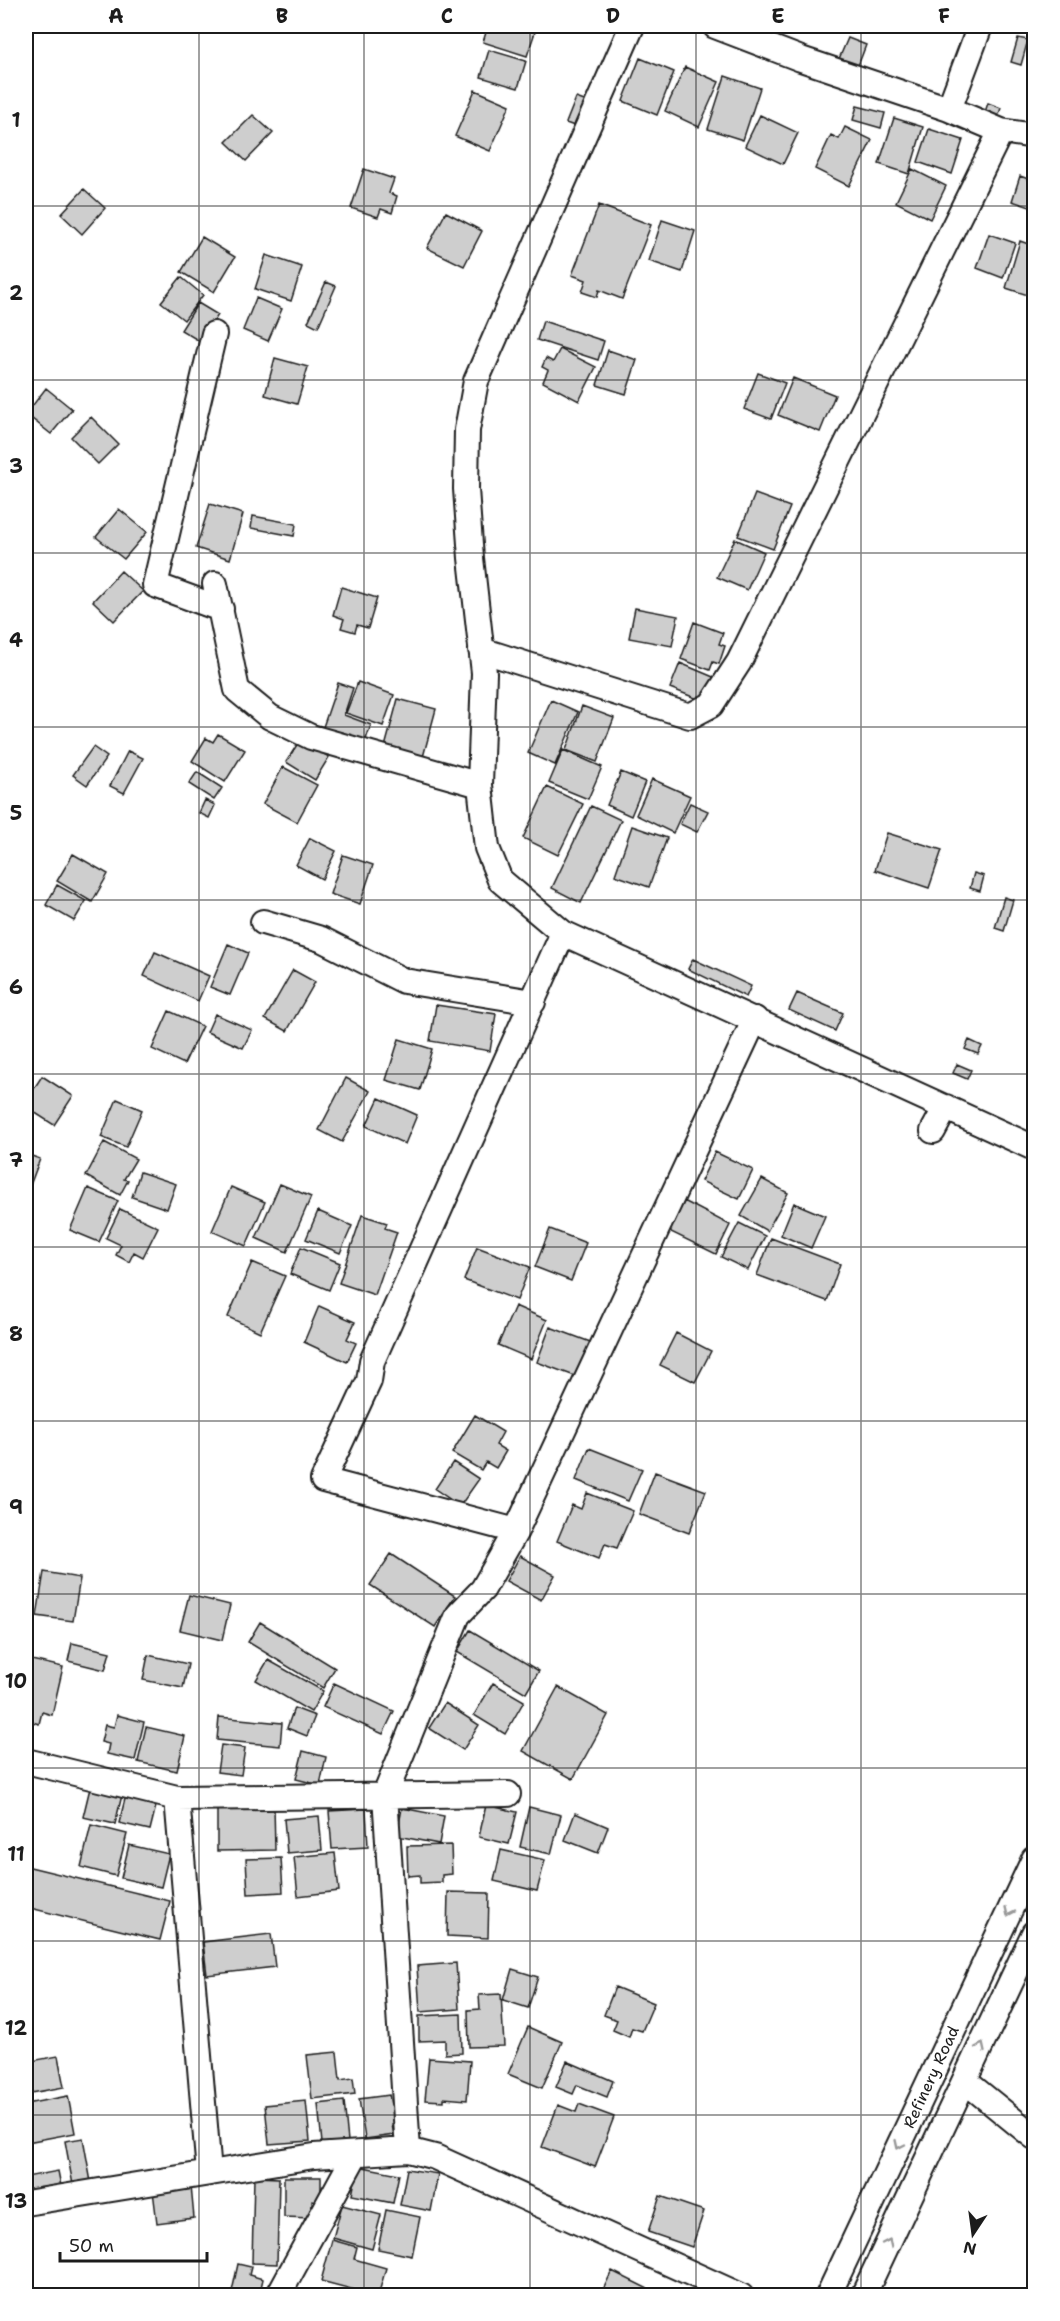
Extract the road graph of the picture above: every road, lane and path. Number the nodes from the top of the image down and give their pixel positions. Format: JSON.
{"nodes":[{"id":1,"x":632,"y":26,"type":"edge"},
{"id":2,"x":716,"y":26,"type":"edge"},
{"id":3,"x":980,"y":26,"type":"edge"},
{"id":4,"x":949,"y":109,"type":"junction"},
{"id":5,"x":1001,"y":131,"type":"junction"},
{"id":6,"x":1035,"y":136,"type":"edge"},
{"id":7,"x":214,"y":334,"type":"dead end"},
{"id":8,"x":215,"y":584,"type":"dead end"},
{"id":9,"x":220,"y":609,"type":"junction"},
{"id":10,"x":481,"y":650,"type":"junction"},
{"id":11,"x":480,"y":785,"type":"junction"},
{"id":12,"x":263,"y":922,"type":"dead end"},
{"id":13,"x":563,"y":933,"type":"junction"},
{"id":14,"x":533,"y":1002,"type":"junction"},
{"id":15,"x":755,"y":1019,"type":"junction"},
{"id":16,"x":946,"y":1107,"type":"junction"},
{"id":17,"x":933,"y":1131,"type":"dead end"},
{"id":18,"x":1035,"y":1148,"type":"edge"},
{"id":19,"x":516,"y":1531,"type":"junction"},
{"id":20,"x":26,"y":1761,"type":"edge"},
{"id":21,"x":508,"y":1794,"type":"dead end"},
{"id":22,"x":385,"y":1795,"type":"junction"},
{"id":23,"x":177,"y":1798,"type":"junction"},
{"id":24,"x":1035,"y":1859,"type":"edge"},
{"id":25,"x":1035,"y":1933,"type":"edge"},
{"id":26,"x":965,"y":2081,"type":"junction"},
{"id":27,"x":1035,"y":2137,"type":"edge"},
{"id":28,"x":408,"y":2150,"type":"junction"},
{"id":29,"x":355,"y":2155,"type":"junction"},
{"id":30,"x":209,"y":2173,"type":"junction"},
{"id":31,"x":26,"y":2203,"type":"edge"},
{"id":32,"x":278,"y":2295,"type":"edge"},
{"id":33,"x":741,"y":2295,"type":"edge"},
{"id":34,"x":828,"y":2295,"type":"edge"},
{"id":35,"x":863,"y":2295,"type":"edge"}],
"edges":[{"from":1,"to":10,"type":"street"},
{"from":2,"to":4,"type":"street"},
{"from":3,"to":4,"type":"street"},
{"from":4,"to":5,"type":"street"},
{"from":5,"to":6,"type":"street"},
{"from":5,"to":10,"type":"street"},
{"from":7,"to":9,"type":"street"},
{"from":8,"to":9,"type":"street"},
{"from":9,"to":11,"type":"street"},
{"from":10,"to":11,"type":"street"},
{"from":11,"to":13,"type":"street"},
{"from":12,"to":14,"type":"street"},
{"from":13,"to":14,"type":"street"},
{"from":13,"to":15,"type":"street"},
{"from":14,"to":19,"type":"street"},
{"from":15,"to":16,"type":"street"},
{"from":15,"to":19,"type":"street"},
{"from":16,"to":17,"type":"street"},
{"from":16,"to":18,"type":"street"},
{"from":19,"to":22,"type":"street"},
{"from":20,"to":23,"type":"street"},
{"from":21,"to":22,"type":"street"},
{"from":22,"to":23,"type":"street"},
{"from":22,"to":28,"type":"street"},
{"from":23,"to":30,"type":"street"},
{"from":24,"to":34,"type":"street","name":"Refinery Road","one_way":true},
{"from":26,"to":25,"type":"street","name":"Refinery Road","one_way":true},
{"from":26,"to":27,"type":"street"},
{"from":35,"to":26,"type":"street","name":"Refinery Road","one_way":true},
{"from":28,"to":29,"type":"street"},
{"from":28,"to":33,"type":"street"},
{"from":29,"to":30,"type":"street"},
{"from":29,"to":32,"type":"street"},
{"from":30,"to":31,"type":"street"}]}
